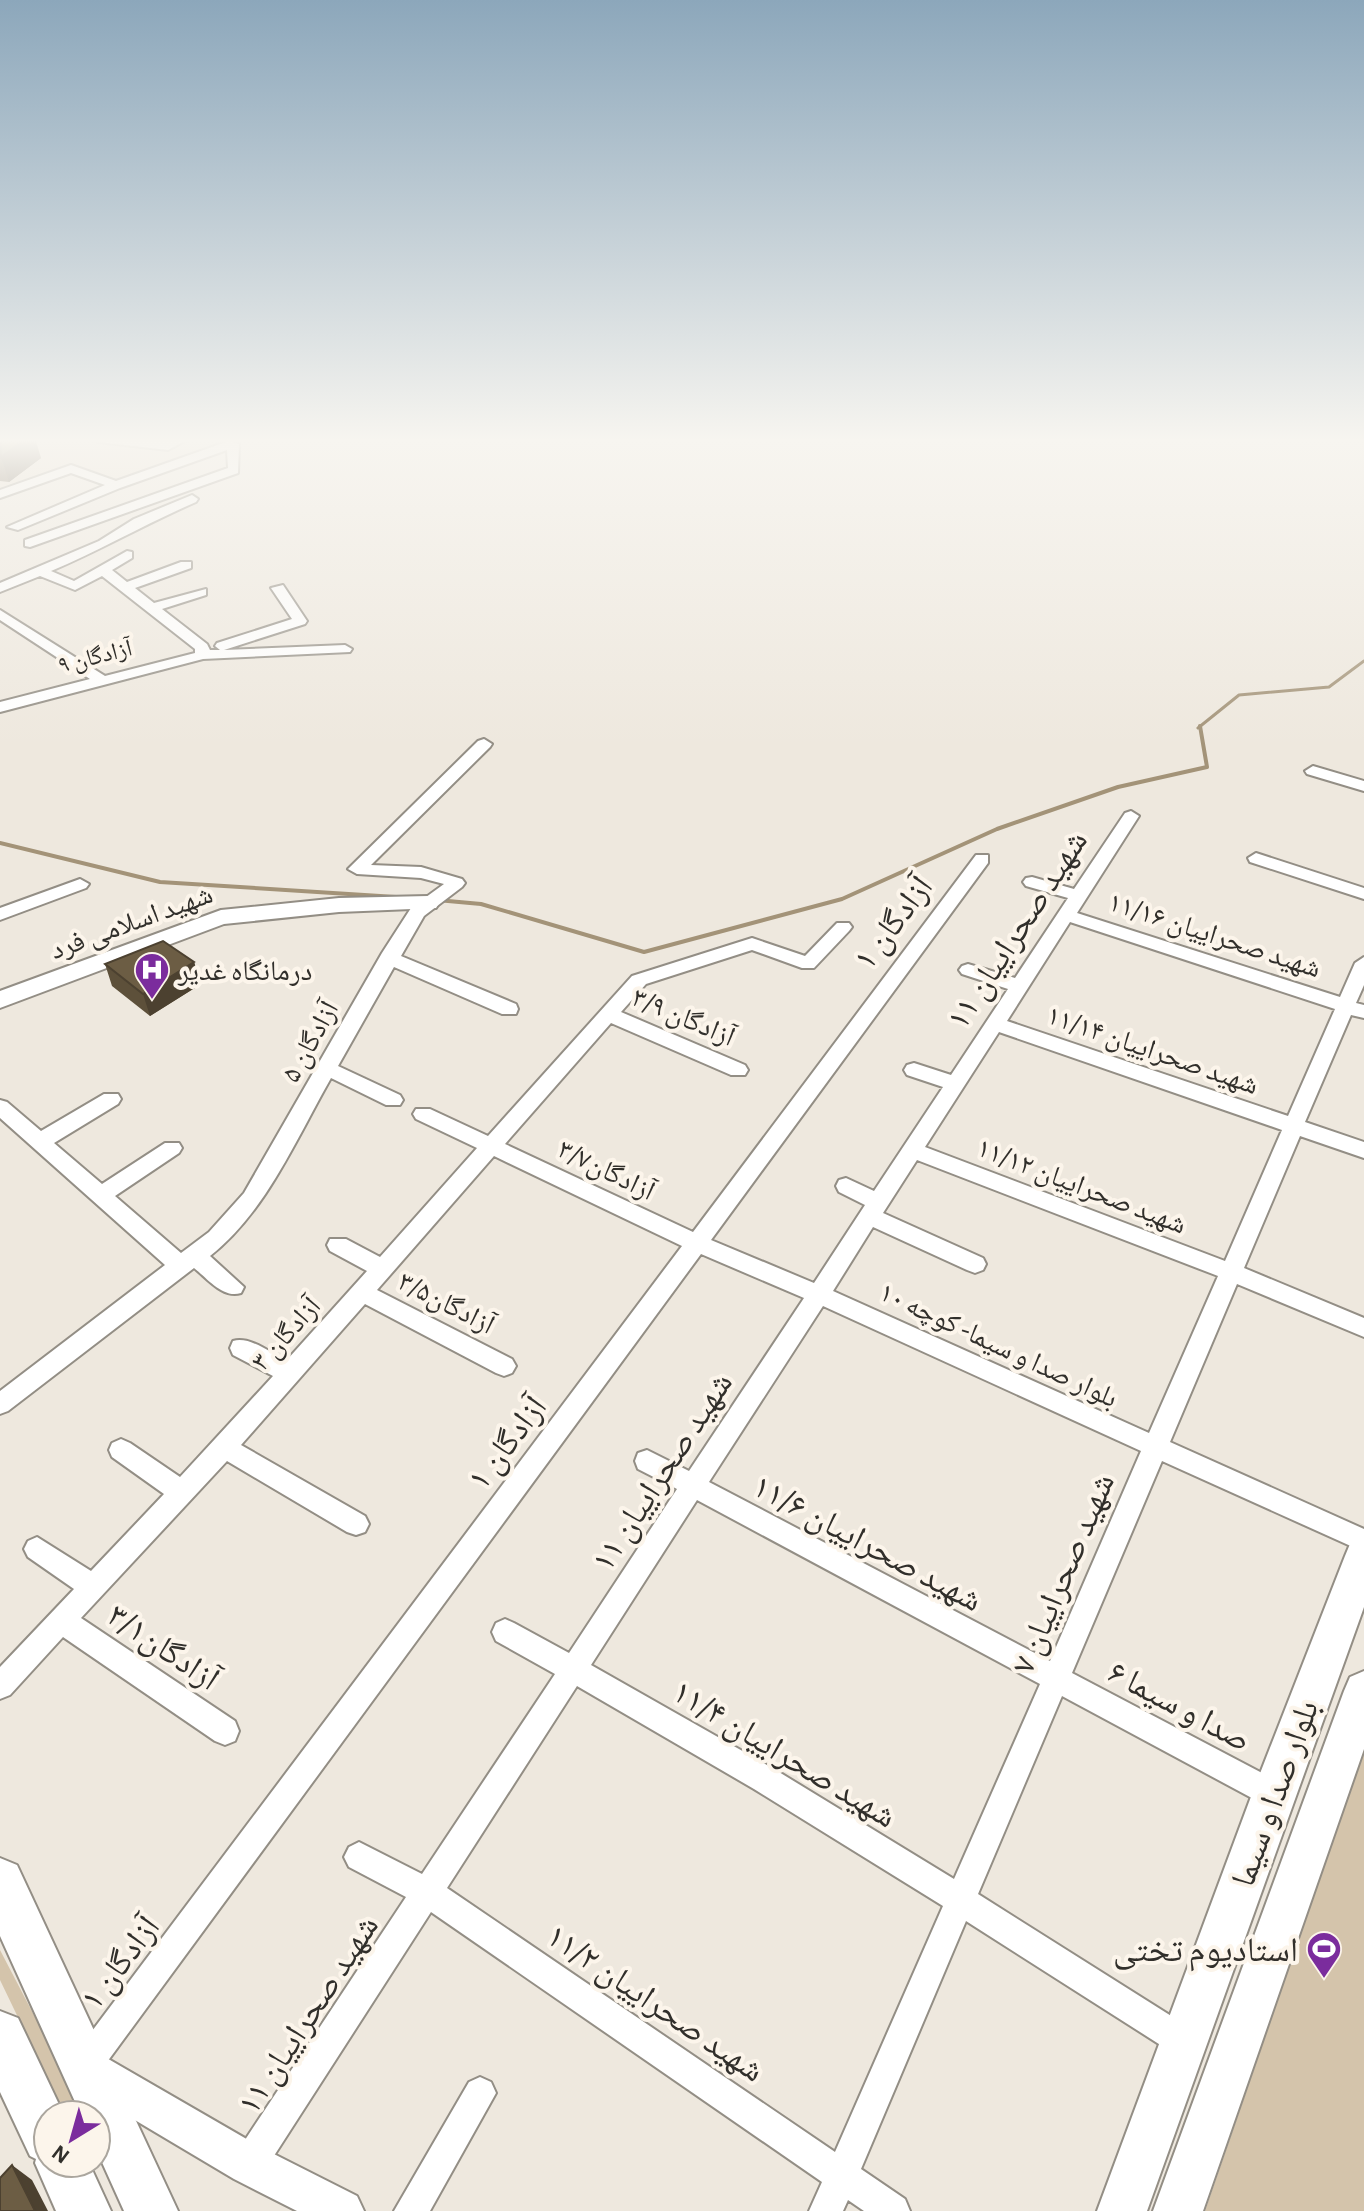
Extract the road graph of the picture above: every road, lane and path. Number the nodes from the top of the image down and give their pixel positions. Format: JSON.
{"nodes":[{"id":1,"x":35,"y":541,"type":"edge"},
{"id":2,"x":108,"y":541,"type":"edge"},
{"id":3,"x":30,"y":543,"type":"joint"},
{"id":4,"x":127,"y":555,"type":"dead end"},
{"id":5,"x":186,"y":565,"type":"dead end"},
{"id":6,"x":45,"y":568,"type":"junction"},
{"id":7,"x":102,"y":569,"type":"junction"},
{"id":8,"x":125,"y":587,"type":"junction"},
{"id":9,"x":0,"y":588,"type":"edge"},
{"id":10,"x":278,"y":588,"type":"dead end"},
{"id":11,"x":201,"y":592,"type":"dead end"},
{"id":12,"x":152,"y":608,"type":"junction"},
{"id":13,"x":0,"y":614,"type":"edge"},
{"id":14,"x":345,"y":649,"type":"dead end"},
{"id":15,"x":203,"y":653,"type":"junction"},
{"id":16,"x":100,"y":679,"type":"junction"},
{"id":17,"x":0,"y":707,"type":"edge"},
{"id":18,"x":484,"y":744,"type":"dead end"},
{"id":19,"x":1313,"y":771,"type":"dead end"},
{"id":20,"x":1364,"y":786,"type":"edge"},
{"id":21,"x":1131,"y":816,"type":"dead end"},
{"id":22,"x":1256,"y":858,"type":"dead end"},
{"id":23,"x":982,"y":859,"type":"dead end"},
{"id":24,"x":1032,"y":882,"type":"dead end"},
{"id":25,"x":80,"y":884,"type":"dead end"},
{"id":26,"x":1364,"y":894,"type":"edge"},
{"id":27,"x":428,"y":903,"type":"junction"},
{"id":28,"x":1073,"y":905,"type":"junction"},
{"id":29,"x":0,"y":914,"type":"edge"},
{"id":30,"x":843,"y":927,"type":"dead end"},
{"id":31,"x":388,"y":957,"type":"junction"},
{"id":32,"x":1364,"y":963,"type":"edge"},
{"id":33,"x":968,"y":970,"type":"dead end"},
{"id":34,"x":1019,"y":986,"type":"junction"},
{"id":35,"x":0,"y":1000,"type":"edge"},
{"id":36,"x":509,"y":1009,"type":"dead end"},
{"id":37,"x":1355,"y":1009,"type":"edge"},
{"id":38,"x":607,"y":1014,"type":"junction"},
{"id":39,"x":995,"y":1024,"type":"junction"},
{"id":40,"x":326,"y":1068,"type":"junction"},
{"id":41,"x":738,"y":1070,"type":"dead end"},
{"id":42,"x":914,"y":1070,"type":"dead end"},
{"id":43,"x":955,"y":1084,"type":"junction"},
{"id":44,"x":111,"y":1099,"type":"dead end"},
{"id":45,"x":393,"y":1100,"type":"dead end"},
{"id":46,"x":0,"y":1107,"type":"edge"},
{"id":47,"x":423,"y":1114,"type":"dead end"},
{"id":48,"x":1293,"y":1128,"type":"junction"},
{"id":49,"x":39,"y":1142,"type":"junction"},
{"id":50,"x":494,"y":1145,"type":"junction"},
{"id":51,"x":172,"y":1148,"type":"dead end"},
{"id":52,"x":912,"y":1150,"type":"junction"},
{"id":53,"x":1364,"y":1150,"type":"edge"},
{"id":54,"x":846,"y":1186,"type":"dead end"},
{"id":55,"x":101,"y":1195,"type":"junction"},
{"id":56,"x":874,"y":1209,"type":"junction"},
{"id":57,"x":696,"y":1243,"type":"junction"},
{"id":58,"x":338,"y":1245,"type":"dead end"},
{"id":59,"x":188,"y":1262,"type":"junction"},
{"id":60,"x":975,"y":1264,"type":"dead end"},
{"id":61,"x":381,"y":1268,"type":"junction"},
{"id":62,"x":1231,"y":1272,"type":"junction"},
{"id":63,"x":233,"y":1287,"type":"dead end"},
{"id":64,"x":362,"y":1292,"type":"junction"},
{"id":65,"x":818,"y":1294,"type":"junction"},
{"id":66,"x":1364,"y":1328,"type":"edge"},
{"id":67,"x":241,"y":1348,"type":"dead end"},
{"id":68,"x":504,"y":1366,"type":"dead end"},
{"id":69,"x":289,"y":1373,"type":"junction"},
{"id":70,"x":0,"y":1404,"type":"edge"},
{"id":71,"x":224,"y":1447,"type":"junction"},
{"id":72,"x":1155,"y":1448,"type":"junction"},
{"id":73,"x":121,"y":1450,"type":"dead end"},
{"id":74,"x":647,"y":1461,"type":"dead end"},
{"id":75,"x":692,"y":1487,"type":"junction"},
{"id":76,"x":182,"y":1492,"type":"junction"},
{"id":77,"x":356,"y":1524,"type":"dead end"},
{"id":78,"x":1364,"y":1541,"type":"edge"},
{"id":79,"x":37,"y":1549,"type":"dead end"},
{"id":80,"x":1364,"y":1556,"type":"edge"},
{"id":81,"x":93,"y":1587,"type":"junction"},
{"id":82,"x":62,"y":1621,"type":"junction"},
{"id":83,"x":505,"y":1632,"type":"dead end"},
{"id":84,"x":573,"y":1668,"type":"junction"},
{"id":85,"x":1054,"y":1680,"type":"junction"},
{"id":86,"x":0,"y":1686,"type":"edge"},
{"id":87,"x":1364,"y":1691,"type":"edge"},
{"id":88,"x":225,"y":1731,"type":"dead end"},
{"id":89,"x":1273,"y":1794,"type":"junction"},
{"id":90,"x":359,"y":1857,"type":"dead end"},
{"id":91,"x":0,"y":1882,"type":"edge"},
{"id":92,"x":427,"y":1892,"type":"junction"},
{"id":93,"x":960,"y":1899,"type":"junction"},
{"id":94,"x":0,"y":2036,"type":"edge"},
{"id":95,"x":1184,"y":2042,"type":"junction"},
{"id":96,"x":85,"y":2066,"type":"junction"},
{"id":97,"x":480,"y":2093,"type":"dead end"},
{"id":98,"x":13,"y":2102,"type":"edge"},
{"id":99,"x":32,"y":2122,"type":"edge"},
{"id":100,"x":249,"y":2164,"type":"junction"},
{"id":101,"x":842,"y":2174,"type":"junction"},
{"id":102,"x":69,"y":2179,"type":"edge"},
{"id":103,"x":84,"y":2211,"type":"edge"},
{"id":104,"x":151,"y":2211,"type":"edge"},
{"id":105,"x":342,"y":2211,"type":"edge"},
{"id":106,"x":411,"y":2211,"type":"edge"},
{"id":107,"x":826,"y":2211,"type":"edge"},
{"id":108,"x":893,"y":2211,"type":"edge"},
{"id":109,"x":1122,"y":2211,"type":"edge"},
{"id":110,"x":1178,"y":2211,"type":"edge"}],
"edges":[{"from":1,"to":3,"type":"street"},
{"from":2,"to":6,"type":"street"},
{"from":3,"to":6,"type":"street"},
{"from":4,"to":7,"type":"street"},
{"from":5,"to":8,"type":"street"},
{"from":6,"to":7,"type":"street"},
{"from":6,"to":9,"type":"street"},
{"from":7,"to":8,"type":"street"},
{"from":8,"to":12,"type":"street"},
{"from":10,"to":15,"type":"street"},
{"from":11,"to":12,"type":"street"},
{"from":12,"to":15,"type":"street"},
{"from":13,"to":16,"type":"street"},
{"from":14,"to":15,"type":"street"},
{"from":15,"to":16,"type":"street","name":"آزادگان ۹"},
{"from":16,"to":17,"type":"street","name":"آزادگان ۹"},
{"from":18,"to":27,"type":"street","name":"آزادگان ۵"},
{"from":19,"to":20,"type":"street"},
{"from":21,"to":28,"type":"street","name":"شهید صحراییان ۱۱"},
{"from":22,"to":26,"type":"street"},
{"from":23,"to":57,"type":"street","name":"آزادگان ۱"},
{"from":24,"to":28,"type":"street","name":"شهید صحراییان ۱۱/۱۶"},
{"from":25,"to":29,"type":"street"},
{"from":27,"to":31,"type":"street","name":"آزادگان ۵"},
{"from":27,"to":35,"type":"street","name":"شهید اسلامی فرد"},
{"from":28,"to":34,"type":"street","name":"شهید صحراییان ۱۱"},
{"from":28,"to":37,"type":"street","name":"شهید صحراییان ۱۱/۱۶"},
{"from":30,"to":38,"type":"street","name":"آزادگان ۳"},
{"from":31,"to":36,"type":"street"},
{"from":31,"to":40,"type":"street","name":"آزادگان ۵"},
{"from":32,"to":37,"type":"street","name":"شهید صحراییان ۷"},
{"from":33,"to":34,"type":"street"},
{"from":34,"to":39,"type":"street","name":"شهید صحراییان ۱۱"},
{"from":37,"to":48,"type":"street","name":"شهید صحراییان ۷"},
{"from":38,"to":41,"type":"street","name":"آزادگان ۳/۹"},
{"from":38,"to":50,"type":"street","name":"آزادگان ۳"},
{"from":39,"to":43,"type":"street","name":"شهید صحراییان ۱۱"},
{"from":39,"to":48,"type":"street","name":"شهید صحراییان ۱۱/۱۴"},
{"from":40,"to":45,"type":"street"},
{"from":40,"to":59,"type":"street","name":"آزادگان ۵"},
{"from":42,"to":43,"type":"street"},
{"from":43,"to":52,"type":"street","name":"شهید صحراییان ۱۱"},
{"from":44,"to":49,"type":"street"},
{"from":46,"to":49,"type":"street"},
{"from":47,"to":50,"type":"street","name":"آزادگان۳/۷"},
{"from":48,"to":53,"type":"street","name":"شهید صحراییان ۱۱/۱۴"},
{"from":48,"to":62,"type":"street","name":"شهید صحراییان ۷"},
{"from":49,"to":55,"type":"street"},
{"from":50,"to":57,"type":"street","name":"آزادگان۳/۷"},
{"from":50,"to":61,"type":"street","name":"آزادگان ۳"},
{"from":51,"to":55,"type":"street"},
{"from":52,"to":56,"type":"street","name":"شهید صحراییان ۱۱"},
{"from":52,"to":62,"type":"street","name":"شهید صحراییان ۱۱/۱۲"},
{"from":54,"to":56,"type":"street"},
{"from":55,"to":59,"type":"street"},
{"from":56,"to":60,"type":"street"},
{"from":56,"to":65,"type":"street","name":"شهید صحراییان ۱۱"},
{"from":57,"to":65,"type":"street","name":"آزادگان۳/۷"},
{"from":57,"to":96,"type":"street","name":"آزادگان ۱"},
{"from":58,"to":61,"type":"street"},
{"from":59,"to":63,"type":"street"},
{"from":59,"to":70,"type":"street","name":"آزادگان ۵"},
{"from":61,"to":64,"type":"street","name":"آزادگان ۳"},
{"from":62,"to":66,"type":"street","name":"شهید صحراییان ۱۱/۱۲"},
{"from":62,"to":72,"type":"street","name":"شهید صحراییان ۷"},
{"from":64,"to":68,"type":"street","name":"آزادگان۳/۵"},
{"from":64,"to":69,"type":"street","name":"آزادگان ۳"},
{"from":65,"to":72,"type":"street","name":"بلوار صدا و سيما- كوچه ١٠"},
{"from":65,"to":75,"type":"street","name":"شهید صحراییان ۱۱"},
{"from":67,"to":69,"type":"street"},
{"from":69,"to":71,"type":"street","name":"آزادگان ۳"},
{"from":71,"to":76,"type":"street","name":"آزادگان ۳"},
{"from":71,"to":77,"type":"street"},
{"from":72,"to":78,"type":"street","name":"بلوار صدا و سيما- كوچه ١٠"},
{"from":72,"to":85,"type":"street","name":"شهید صحراییان ۷"},
{"from":73,"to":76,"type":"street"},
{"from":74,"to":75,"type":"street","name":"شهید صحراییان ۱۱/۶"},
{"from":75,"to":84,"type":"street","name":"شهید صحراییان ۱۱"},
{"from":75,"to":85,"type":"street","name":"شهید صحراییان ۱۱/۶"},
{"from":76,"to":81,"type":"street","name":"آزادگان ۳"},
{"from":79,"to":81,"type":"street"},
{"from":80,"to":89,"type":"main road","name":"بلوار صدا و سیما"},
{"from":81,"to":82,"type":"street","name":"آزادگان ۳"},
{"from":82,"to":86,"type":"street","name":"آزادگان ۳"},
{"from":82,"to":88,"type":"street","name":"آزادگان۳/۱"},
{"from":83,"to":84,"type":"street","name":"شهید صحراییان ۱۱/۴"},
{"from":84,"to":92,"type":"street","name":"شهید صحراییان ۱۱"},
{"from":84,"to":93,"type":"street","name":"شهید صحراییان ۱۱/۴"},
{"from":85,"to":89,"type":"street","name":"صدا و سیما ۶"},
{"from":85,"to":93,"type":"street","name":"شهید صحراییان ۷"},
{"from":87,"to":110,"type":"main road","name":"بلوار صدا و سیما"},
{"from":89,"to":95,"type":"main road","name":"بلوار صدا و سیما"},
{"from":90,"to":92,"type":"street","name":"شهید صحراییان ۱۱/۲"},
{"from":91,"to":96,"type":"main road"},
{"from":92,"to":100,"type":"street","name":"شهید صحراییان ۱۱"},
{"from":92,"to":101,"type":"street","name":"شهید صحراییان ۱۱/۲"},
{"from":93,"to":95,"type":"street","name":"شهید صحراییان ۱۱/۴"},
{"from":93,"to":101,"type":"street","name":"شهید صحراییان ۷"},
{"from":94,"to":98,"type":"main road"},
{"from":95,"to":109,"type":"main road","name":"بلوار صدا و سیما"},
{"from":96,"to":100,"type":"street"},
{"from":96,"to":104,"type":"main road"},
{"from":97,"to":106,"type":"street"},
{"from":98,"to":99,"type":"main road"},
{"from":100,"to":105,"type":"street"},
{"from":101,"to":107,"type":"street","name":"شهید صحراییان ۷"},
{"from":101,"to":108,"type":"street","name":"شهید صحراییان ۱۱/۲"},
{"from":102,"to":103,"type":"main road"}]}
